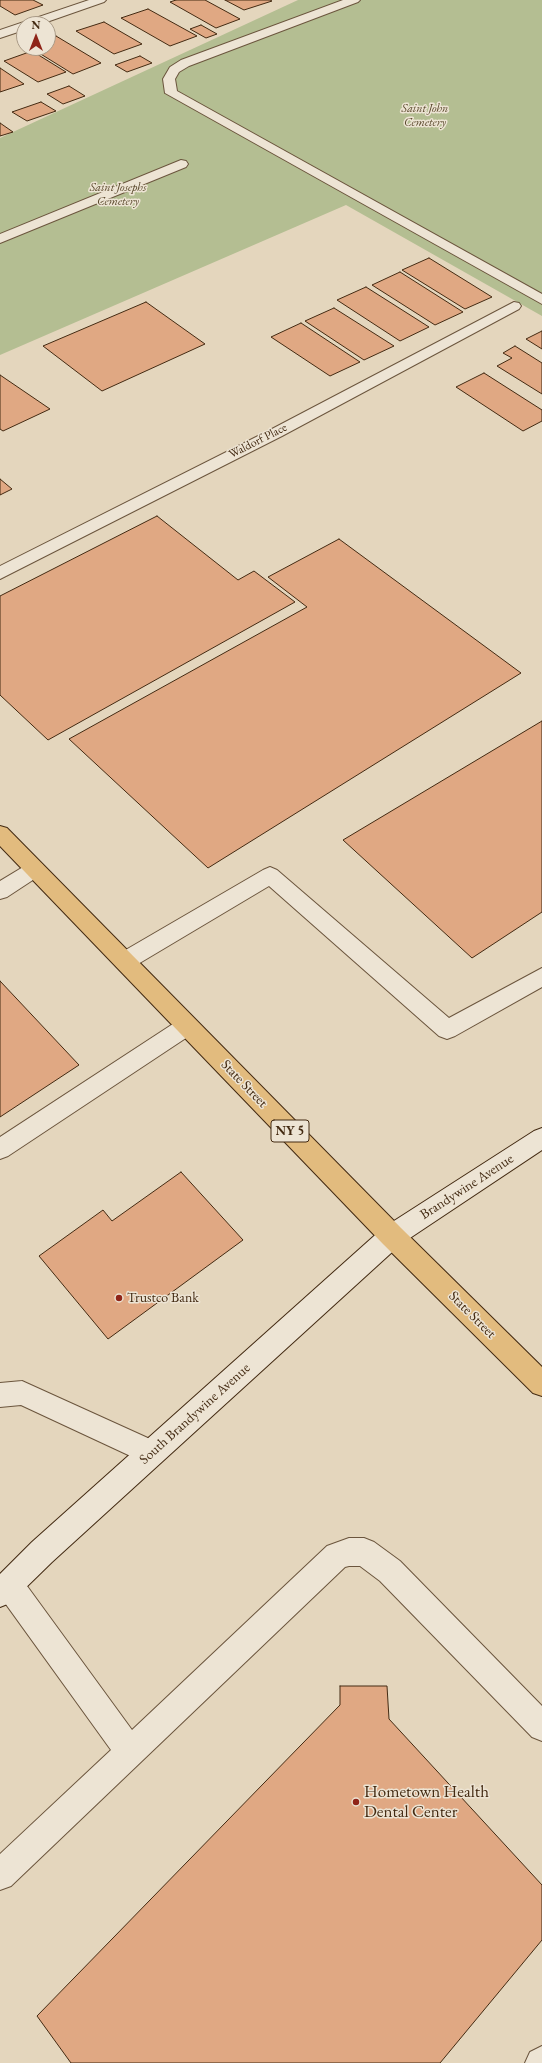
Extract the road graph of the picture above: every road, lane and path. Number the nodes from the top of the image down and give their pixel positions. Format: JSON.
{"nodes":[{"id":1,"x":100,"y":0,"type":"edge"},
{"id":2,"x":354,"y":0,"type":"edge"},
{"id":3,"x":53,"y":16,"type":"edge"},
{"id":4,"x":16,"y":29,"type":"edge"},
{"id":5,"x":0,"y":34,"type":"edge"},
{"id":6,"x":181,"y":164,"type":"dead end"},
{"id":7,"x":0,"y":239,"type":"edge"},
{"id":8,"x":541,"y":299,"type":"edge"},
{"id":9,"x":514,"y":306,"type":"dead end"},
{"id":10,"x":0,"y":573,"type":"edge"},
{"id":11,"x":0,"y":833,"type":"edge"},
{"id":12,"x":35,"y":869,"type":"junction"},
{"id":13,"x":0,"y":891,"type":"edge"},
{"id":14,"x":125,"y":961,"type":"junction"},
{"id":15,"x":542,"y":978,"type":"edge"},
{"id":16,"x":187,"y":1026,"type":"junction"},
{"id":17,"x":542,"y":1138,"type":"edge"},
{"id":18,"x":0,"y":1148,"type":"edge"},
{"id":19,"x":392,"y":1236,"type":"junction"},
{"id":20,"x":542,"y":1383,"type":"edge"},
{"id":21,"x":0,"y":1395,"type":"edge"},
{"id":22,"x":152,"y":1453,"type":"junction"},
{"id":23,"x":4,"y":1589,"type":"edge"},
{"id":24,"x":542,"y":1727,"type":"edge"},
{"id":25,"x":130,"y":1752,"type":"junction"},
{"id":26,"x":0,"y":1875,"type":"edge"}],
"edges":[{"from":1,"to":3,"type":"street"},
{"from":2,"to":8,"type":"street"},
{"from":4,"to":5,"type":"street"},
{"from":6,"to":7,"type":"street"},
{"from":9,"to":10,"type":"street","name":"Waldorf Place"},
{"from":11,"to":12,"type":"main road","name":"State Street","number":"NY 5"},
{"from":12,"to":13,"type":"street"},
{"from":12,"to":14,"type":"main road","name":"State Street","number":"NY 5"},
{"from":14,"to":15,"type":"street"},
{"from":14,"to":16,"type":"main road","name":"State Street","number":"NY 5"},
{"from":16,"to":18,"type":"street"},
{"from":16,"to":19,"type":"main road","name":"State Street","number":"NY 5"},
{"from":17,"to":19,"type":"street","name":"Brandywine Avenue"},
{"from":19,"to":20,"type":"main road","name":"State Street","number":"NY 5"},
{"from":19,"to":22,"type":"street","name":"South Brandywine Avenue"},
{"from":21,"to":22,"type":"street"},
{"from":22,"to":23,"type":"street","name":"South Brandywine Avenue"},
{"from":23,"to":25,"type":"street"},
{"from":24,"to":25,"type":"street"},
{"from":25,"to":26,"type":"street"}]}
